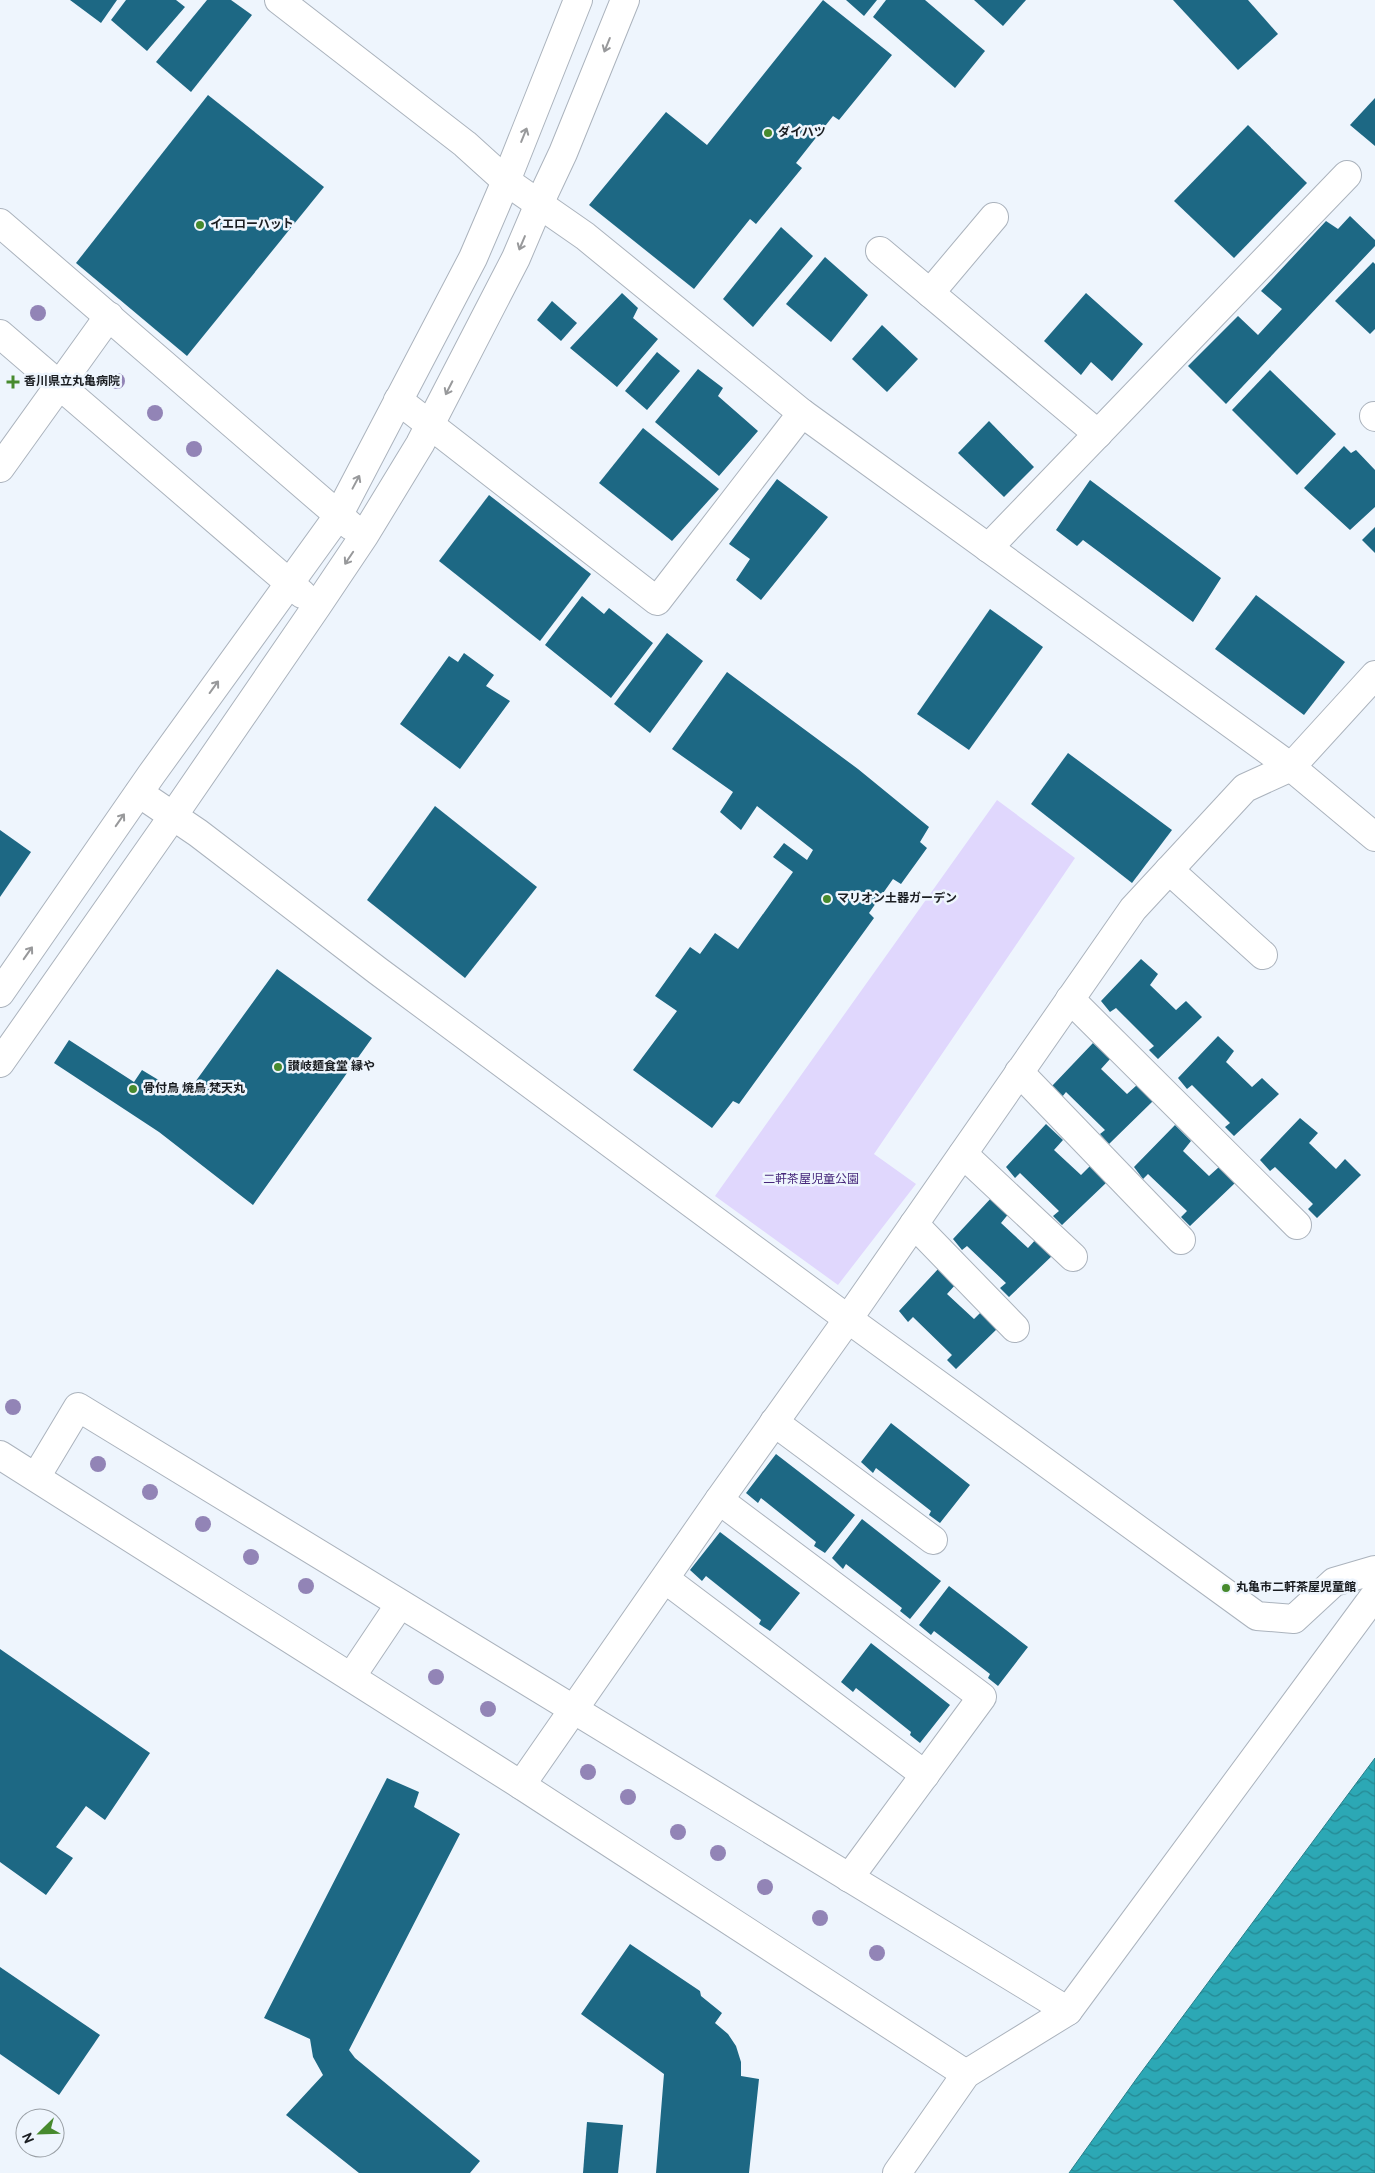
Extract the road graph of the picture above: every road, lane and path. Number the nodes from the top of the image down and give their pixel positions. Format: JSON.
{"nodes":[{"id":1,"x":279,"y":0,"type":"edge"},
{"id":2,"x":578,"y":0,"type":"edge"},
{"id":3,"x":625,"y":0,"type":"edge"},
{"id":4,"x":1347,"y":175,"type":"dead end"},
{"id":5,"x":506,"y":181,"type":"junction"},
{"id":6,"x":539,"y":204,"type":"junction"},
{"id":7,"x":994,"y":217,"type":"dead end"},
{"id":8,"x":0,"y":223,"type":"edge"},
{"id":9,"x":880,"y":251,"type":"dead end"},
{"id":10,"x":930,"y":293,"type":"junction"},
{"id":11,"x":109,"y":316,"type":"junction"},
{"id":12,"x":0,"y":334,"type":"edge"},
{"id":13,"x":60,"y":385,"type":"junction"},
{"id":14,"x":398,"y":400,"type":"junction"},
{"id":15,"x":802,"y":412,"type":"junction"},
{"id":16,"x":430,"y":424,"type":"junction"},
{"id":17,"x":1098,"y":434,"type":"junction"},
{"id":18,"x":0,"y":468,"type":"edge"},
{"id":19,"x":338,"y":516,"type":"junction"},
{"id":20,"x":364,"y":536,"type":"junction"},
{"id":21,"x":988,"y":548,"type":"junction"},
{"id":22,"x":290,"y":583,"type":"junction"},
{"id":23,"x":317,"y":606,"type":"junction"},
{"id":24,"x":1375,"y":675,"type":"edge"},
{"id":25,"x":1291,"y":767,"type":"junction"},
{"id":26,"x":138,"y":794,"type":"junction"},
{"id":27,"x":173,"y":816,"type":"junction"},
{"id":28,"x":1375,"y":837,"type":"edge"},
{"id":29,"x":1169,"y":870,"type":"junction"},
{"id":30,"x":1263,"y":955,"type":"dead end"},
{"id":31,"x":0,"y":994,"type":"edge"},
{"id":32,"x":1070,"y":999,"type":"junction"},
{"id":33,"x":0,"y":1063,"type":"edge"},
{"id":34,"x":1019,"y":1072,"type":"junction"},
{"id":35,"x":963,"y":1154,"type":"junction"},
{"id":36,"x":914,"y":1224,"type":"junction"},
{"id":37,"x":1297,"y":1225,"type":"dead end"},
{"id":38,"x":1180,"y":1240,"type":"dead end"},
{"id":39,"x":1073,"y":1257,"type":"dead end"},
{"id":40,"x":848,"y":1319,"type":"junction"},
{"id":41,"x":1016,"y":1328,"type":"dead end"},
{"id":42,"x":774,"y":1422,"type":"junction"},
{"id":43,"x":0,"y":1454,"type":"edge"},
{"id":44,"x":36,"y":1477,"type":"junction"},
{"id":45,"x":719,"y":1500,"type":"junction"},
{"id":46,"x":933,"y":1540,"type":"dead end"},
{"id":47,"x":1375,"y":1570,"type":"edge"},
{"id":48,"x":665,"y":1579,"type":"junction"},
{"id":49,"x":1375,"y":1595,"type":"edge"},
{"id":50,"x":400,"y":1604,"type":"junction"},
{"id":51,"x":351,"y":1677,"type":"junction"},
{"id":52,"x":574,"y":1710,"type":"junction"},
{"id":53,"x":924,"y":1775,"type":"junction"},
{"id":54,"x":521,"y":1785,"type":"junction"},
{"id":55,"x":849,"y":1878,"type":"junction"},
{"id":56,"x":1068,"y":2011,"type":"junction"},
{"id":57,"x":966,"y":2074,"type":"junction"},
{"id":58,"x":897,"y":2173,"type":"edge"}],
"edges":[{"from":1,"to":5,"type":"street"},
{"from":5,"to":2,"type":"street","one_way":true},
{"from":3,"to":6,"type":"street","one_way":true},
{"from":4,"to":17,"type":"street"},
{"from":5,"to":6,"type":"street"},
{"from":5,"to":14,"type":"street"},
{"from":6,"to":15,"type":"street"},
{"from":6,"to":16,"type":"street","one_way":true},
{"from":7,"to":10,"type":"street"},
{"from":8,"to":11,"type":"street"},
{"from":9,"to":10,"type":"street"},
{"from":10,"to":17,"type":"street"},
{"from":11,"to":13,"type":"street"},
{"from":11,"to":19,"type":"street"},
{"from":12,"to":13,"type":"street"},
{"from":13,"to":18,"type":"street"},
{"from":13,"to":22,"type":"street"},
{"from":14,"to":16,"type":"street"},
{"from":19,"to":14,"type":"street","one_way":true},
{"from":15,"to":16,"type":"street"},
{"from":15,"to":21,"type":"street"},
{"from":16,"to":20,"type":"street"},
{"from":17,"to":21,"type":"street"},
{"from":19,"to":20,"type":"street"},
{"from":19,"to":22,"type":"street"},
{"from":20,"to":23,"type":"street","one_way":true},
{"from":21,"to":25,"type":"street"},
{"from":22,"to":23,"type":"street"},
{"from":26,"to":22,"type":"street","one_way":true},
{"from":23,"to":27,"type":"street"},
{"from":24,"to":25,"type":"street"},
{"from":25,"to":28,"type":"street"},
{"from":25,"to":29,"type":"street"},
{"from":26,"to":27,"type":"street"},
{"from":31,"to":26,"type":"street","one_way":true},
{"from":27,"to":33,"type":"street"},
{"from":27,"to":40,"type":"street"},
{"from":29,"to":30,"type":"street"},
{"from":29,"to":32,"type":"street"},
{"from":32,"to":34,"type":"street"},
{"from":32,"to":37,"type":"street"},
{"from":34,"to":35,"type":"street"},
{"from":34,"to":38,"type":"street"},
{"from":35,"to":36,"type":"street"},
{"from":35,"to":39,"type":"street"},
{"from":36,"to":40,"type":"street"},
{"from":36,"to":41,"type":"street"},
{"from":40,"to":42,"type":"street"},
{"from":40,"to":47,"type":"street"},
{"from":42,"to":45,"type":"street"},
{"from":42,"to":46,"type":"street"},
{"from":43,"to":44,"type":"street"},
{"from":44,"to":50,"type":"street"},
{"from":44,"to":51,"type":"street"},
{"from":45,"to":48,"type":"street"},
{"from":45,"to":53,"type":"street"},
{"from":48,"to":52,"type":"street"},
{"from":48,"to":53,"type":"street"},
{"from":49,"to":56,"type":"street"},
{"from":50,"to":51,"type":"street"},
{"from":50,"to":52,"type":"street"},
{"from":51,"to":54,"type":"street"},
{"from":52,"to":54,"type":"street"},
{"from":52,"to":55,"type":"street"},
{"from":53,"to":55,"type":"street"},
{"from":54,"to":57,"type":"street"},
{"from":55,"to":56,"type":"street"},
{"from":56,"to":57,"type":"street"},
{"from":57,"to":58,"type":"street"}]}
